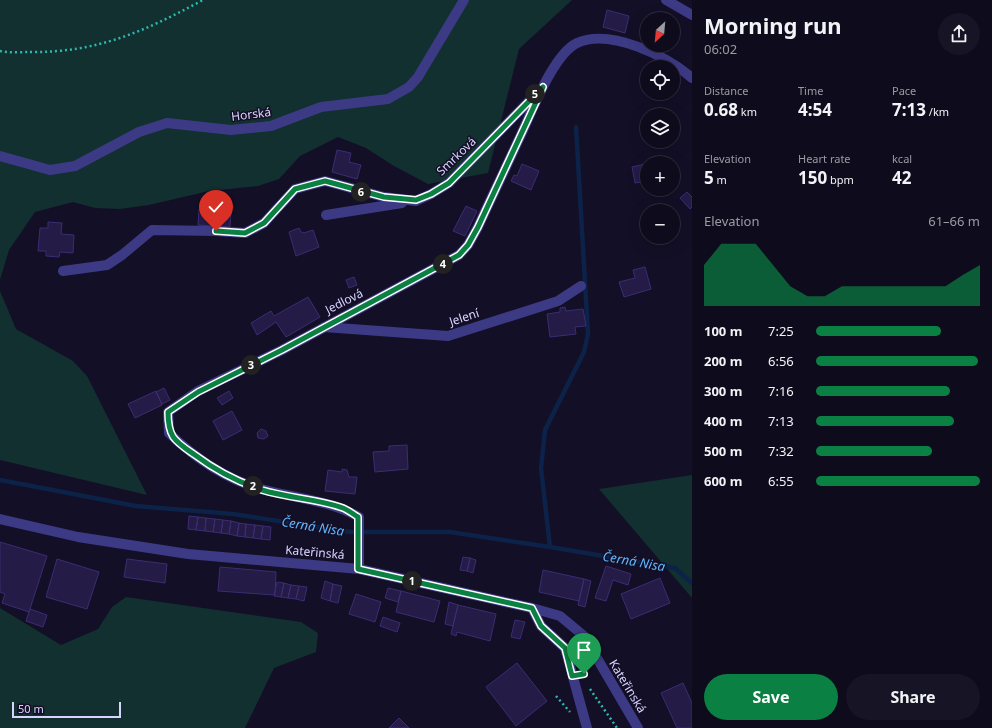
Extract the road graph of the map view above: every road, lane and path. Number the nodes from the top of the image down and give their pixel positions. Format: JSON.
{"nodes":[{"id":1,"x":203,"y":0,"type":"edge"},
{"id":2,"x":464,"y":0,"type":"edge"},
{"id":3,"x":666,"y":0,"type":"edge"},
{"id":4,"x":692,"y":15,"type":"edge"},
{"id":5,"x":0,"y":50,"type":"edge"},
{"id":6,"x":692,"y":78,"type":"edge"},
{"id":7,"x":543,"y":87,"type":"junction"},
{"id":8,"x":0,"y":156,"type":"edge"},
{"id":9,"x":416,"y":200,"type":"junction"},
{"id":10,"x":326,"y":215,"type":"dead end"},
{"id":11,"x":63,"y":271,"type":"dead end"},
{"id":12,"x":581,"y":286,"type":"dead end"},
{"id":13,"x":324,"y":326,"type":"junction"},
{"id":14,"x":0,"y":519,"type":"edge"},
{"id":15,"x":358,"y":569,"type":"junction"},
{"id":16,"x":532,"y":608,"type":"junction"},
{"id":17,"x":589,"y":686,"type":"dead end"},
{"id":18,"x":587,"y":728,"type":"edge"},
{"id":19,"x":617,"y":728,"type":"edge"},
{"id":20,"x":638,"y":728,"type":"edge"}],
"edges":[{"from":1,"to":5,"type":"path"},
{"from":2,"to":8,"type":"street","name":"Horská"},
{"from":3,"to":4,"type":"street"},
{"from":6,"to":7,"type":"street","name":"Jedlová"},
{"from":7,"to":9,"type":"street","name":"Smrková"},
{"from":7,"to":13,"type":"street","name":"Jedlová"},
{"from":9,"to":10,"type":"street"},
{"from":9,"to":11,"type":"street","name":"Smrková"},
{"from":12,"to":13,"type":"street","name":"Jelení"},
{"from":13,"to":15,"type":"street","name":"Jedlová"},
{"from":14,"to":15,"type":"street","name":"Kateřinská"},
{"from":15,"to":16,"type":"street","name":"Kateřinská"},
{"from":16,"to":18,"type":"street"},
{"from":16,"to":20,"type":"street","name":"Kateřinská"},
{"from":17,"to":19,"type":"path"}]}
